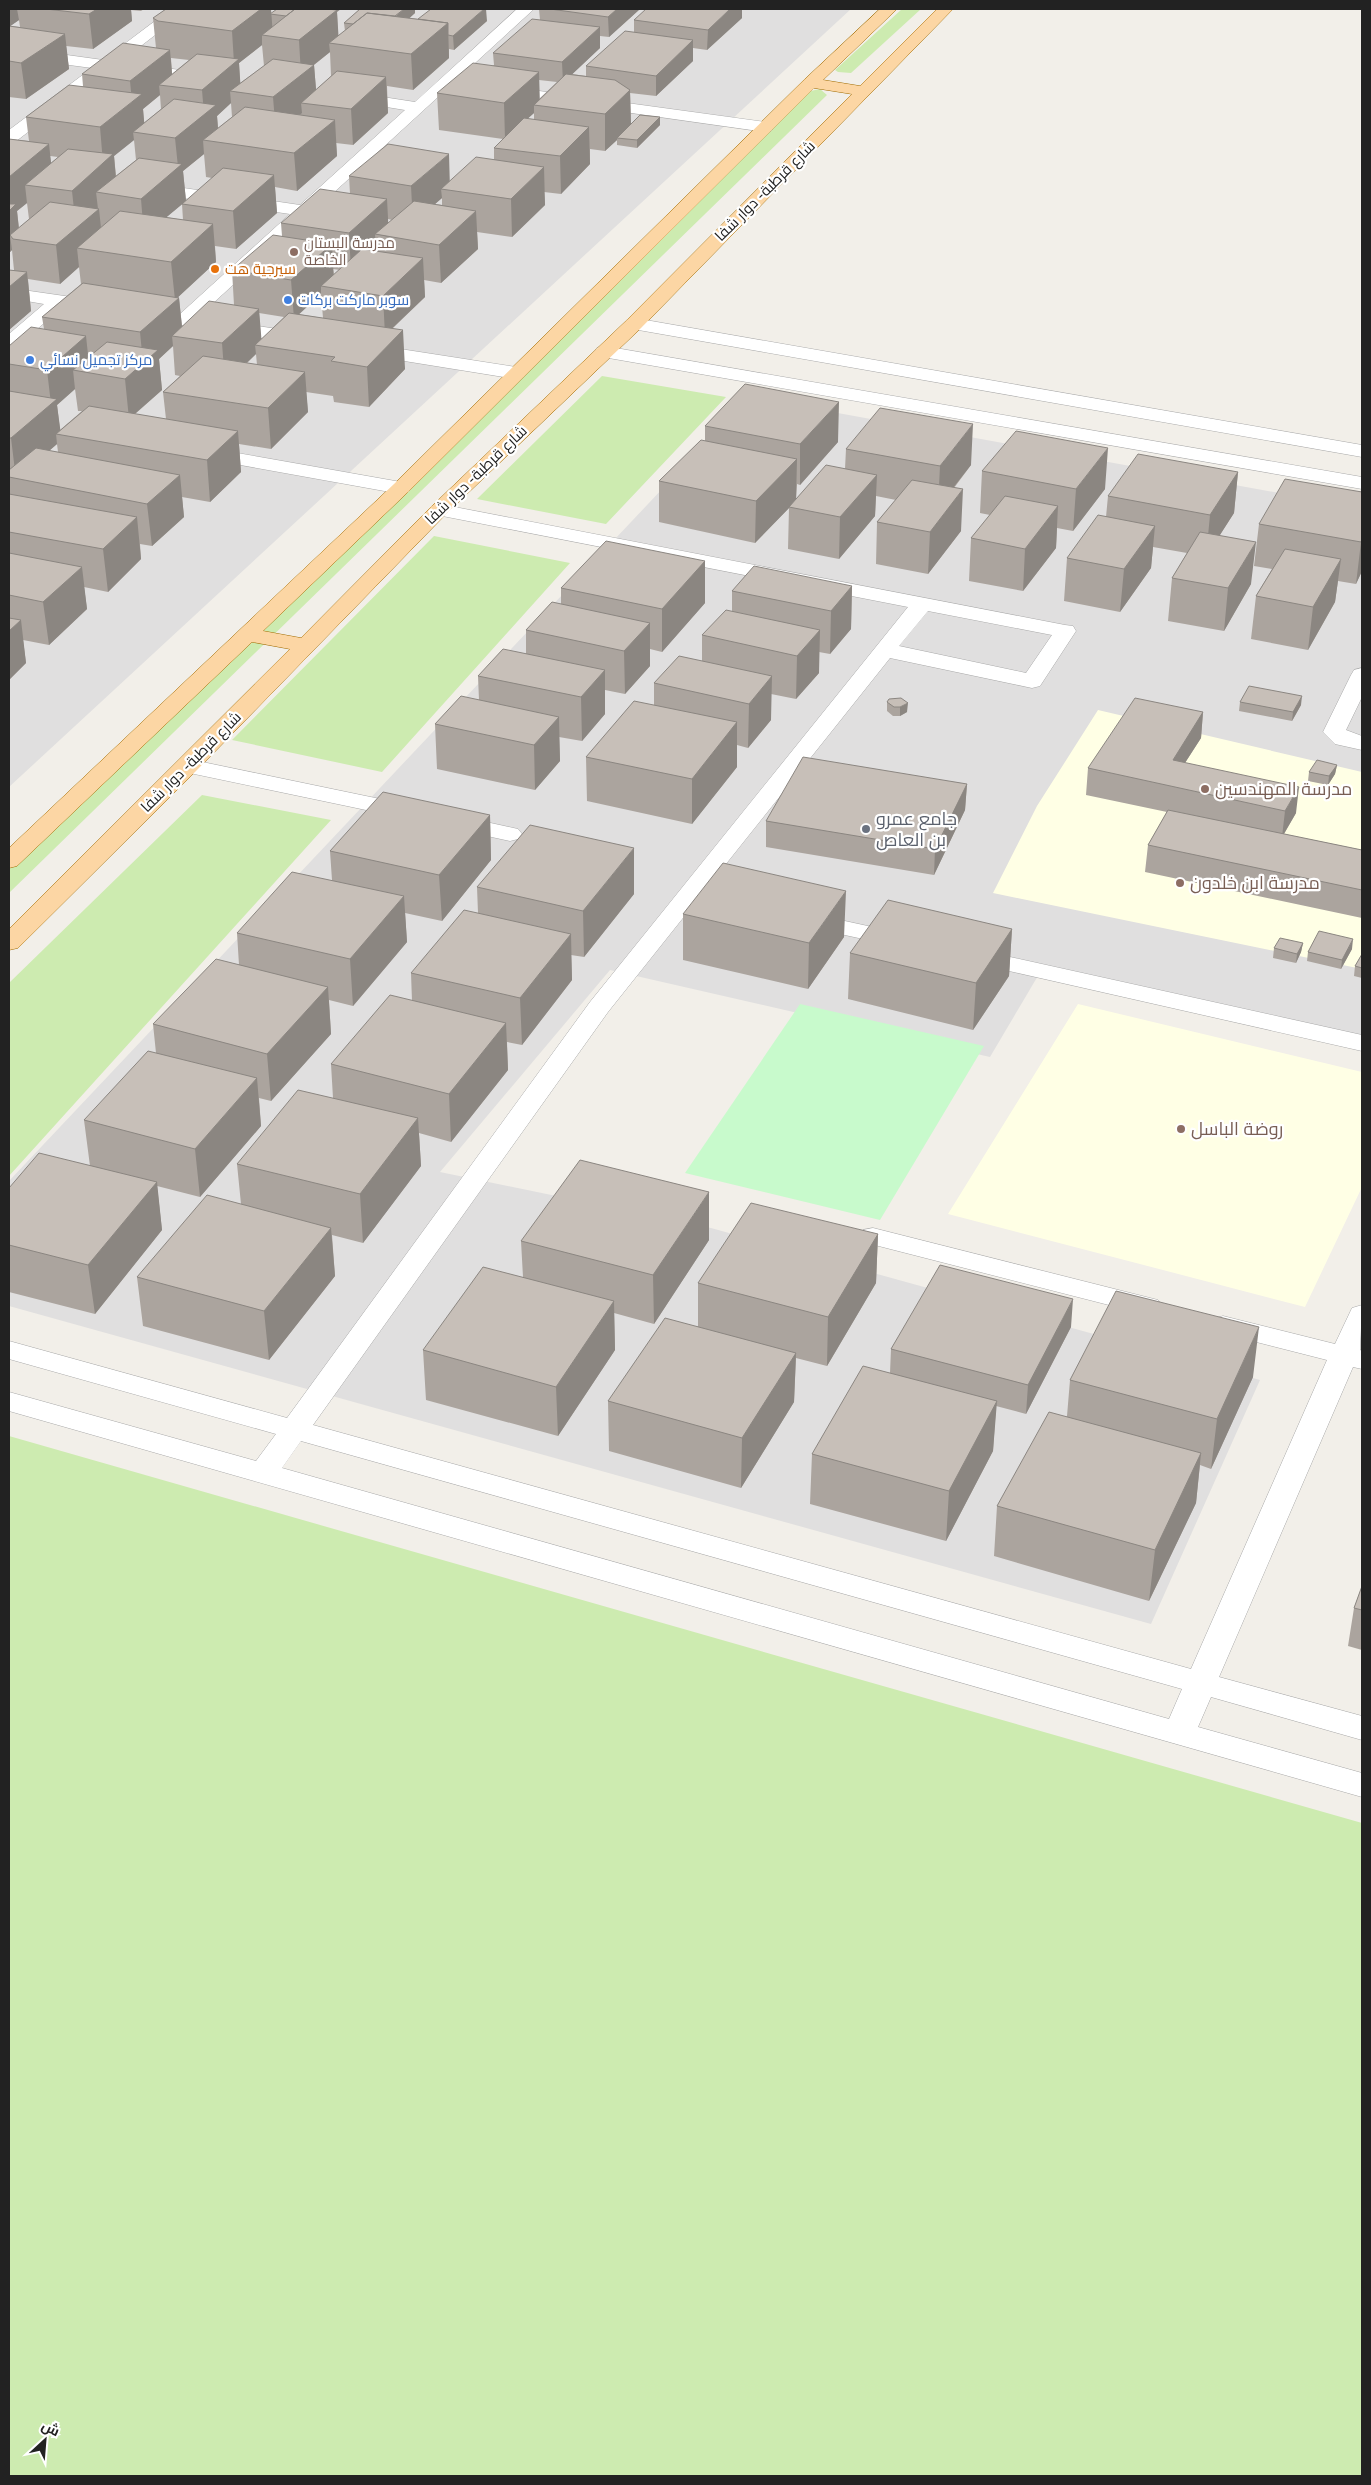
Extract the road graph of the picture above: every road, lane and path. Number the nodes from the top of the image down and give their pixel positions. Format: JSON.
{"nodes":[{"id":1,"x":181,"y":9,"type":"edge"},
{"id":2,"x":523,"y":9,"type":"edge"},
{"id":3,"x":888,"y":9,"type":"edge"},
{"id":4,"x":945,"y":9,"type":"edge"},
{"id":5,"x":9,"y":52,"type":"edge"},
{"id":6,"x":106,"y":65,"type":"junction"},
{"id":7,"x":223,"y":80,"type":"edge"},
{"id":8,"x":444,"y":83,"type":"junction"},
{"id":9,"x":810,"y":83,"type":"junction"},
{"id":10,"x":464,"y":86,"type":"edge"},
{"id":11,"x":483,"y":88,"type":"edge"},
{"id":12,"x":864,"y":91,"type":"junction"},
{"id":13,"x":330,"y":95,"type":"edge"},
{"id":14,"x":418,"y":106,"type":"junction"},
{"id":15,"x":765,"y":127,"type":"junction"},
{"id":16,"x":9,"y":138,"type":"edge"},
{"id":17,"x":136,"y":186,"type":"edge"},
{"id":18,"x":303,"y":211,"type":"junction"},
{"id":19,"x":9,"y":294,"type":"edge"},
{"id":20,"x":58,"y":301,"type":"junction"},
{"id":21,"x":184,"y":320,"type":"junction"},
{"id":22,"x":634,"y":324,"type":"junction"},
{"id":23,"x":321,"y":342,"type":"edge"},
{"id":24,"x":9,"y":343,"type":"edge"},
{"id":25,"x":350,"y":347,"type":"edge"},
{"id":26,"x":604,"y":352,"type":"junction"},
{"id":27,"x":516,"y":373,"type":"junction"},
{"id":28,"x":185,"y":450,"type":"edge"},
{"id":29,"x":1362,"y":451,"type":"edge"},
{"id":30,"x":1362,"y":483,"type":"edge"},
{"id":31,"x":401,"y":488,"type":"junction"},
{"id":32,"x":439,"y":510,"type":"junction"},
{"id":33,"x":922,"y":604,"type":"junction"},
{"id":34,"x":247,"y":634,"type":"junction"},
{"id":35,"x":307,"y":646,"type":"junction"},
{"id":36,"x":885,"y":650,"type":"junction"},
{"id":37,"x":1360,"y":684,"type":"edge"},
{"id":38,"x":1362,"y":743,"type":"edge"},
{"id":39,"x":188,"y":766,"type":"junction"},
{"id":40,"x":510,"y":834,"type":"dead end"},
{"id":41,"x":9,"y":861,"type":"edge"},
{"id":42,"x":786,"y":915,"type":"edge"},
{"id":43,"x":9,"y":943,"type":"edge"},
{"id":44,"x":919,"y":944,"type":"edge"},
{"id":45,"x":948,"y":951,"type":"edge"},
{"id":46,"x":1362,"y":1043,"type":"edge"},
{"id":47,"x":873,"y":1236,"type":"edge"},
{"id":48,"x":1171,"y":1312,"type":"edge"},
{"id":49,"x":1362,"y":1314,"type":"edge"},
{"id":50,"x":1200,"y":1319,"type":"edge"},
{"id":51,"x":9,"y":1350,"type":"edge"},
{"id":52,"x":1353,"y":1358,"type":"edge"},
{"id":53,"x":9,"y":1400,"type":"edge"},
{"id":54,"x":294,"y":1429,"type":"junction"},
{"id":55,"x":263,"y":1473,"type":"junction"},
{"id":56,"x":1203,"y":1683,"type":"junction"},
{"id":57,"x":1362,"y":1728,"type":"edge"},
{"id":58,"x":1179,"y":1733,"type":"junction"},
{"id":59,"x":1362,"y":1785,"type":"edge"}],
"edges":[{"from":1,"to":6,"type":"street"},
{"from":2,"to":8,"type":"street"},
{"from":3,"to":9,"type":"main road"},
{"from":4,"to":12,"type":"main road","name":"شارع قرطبة- دوار شفا"},
{"from":5,"to":6,"type":"street"},
{"from":6,"to":7,"type":"street"},
{"from":6,"to":16,"type":"street"},
{"from":8,"to":10,"type":"street"},
{"from":8,"to":14,"type":"street"},
{"from":9,"to":12,"type":"main road"},
{"from":9,"to":15,"type":"main road"},
{"from":11,"to":15,"type":"street"},
{"from":12,"to":22,"type":"main road","name":"شارع قرطبة- دوار شفا"},
{"from":13,"to":14,"type":"street"},
{"from":14,"to":18,"type":"street"},
{"from":15,"to":27,"type":"main road"},
{"from":17,"to":18,"type":"street"},
{"from":18,"to":21,"type":"street"},
{"from":19,"to":20,"type":"street"},
{"from":20,"to":21,"type":"street"},
{"from":20,"to":24,"type":"street"},
{"from":21,"to":23,"type":"street"},
{"from":22,"to":26,"type":"main road","name":"شارع قرطبة- دوار شفا"},
{"from":22,"to":29,"type":"street"},
{"from":25,"to":27,"type":"street"},
{"from":26,"to":30,"type":"street"},
{"from":26,"to":32,"type":"main road","name":"شارع قرطبة- دوار شفا"},
{"from":27,"to":31,"type":"main road"},
{"from":28,"to":31,"type":"street"},
{"from":31,"to":34,"type":"main road"},
{"from":32,"to":33,"type":"street"},
{"from":32,"to":35,"type":"main road","name":"شارع قرطبة- دوار شفا"},
{"from":33,"to":36,"type":"street"},
{"from":33,"to":36,"type":"street"},
{"from":34,"to":35,"type":"main road"},
{"from":34,"to":41,"type":"main road"},
{"from":35,"to":39,"type":"main road","name":"شارع قرطبة- دوار شفا"},
{"from":36,"to":54,"type":"street"},
{"from":37,"to":38,"type":"street"},
{"from":39,"to":40,"type":"street"},
{"from":39,"to":43,"type":"main road","name":"شارع قرطبة- دوار شفا"},
{"from":42,"to":44,"type":"street"},
{"from":45,"to":46,"type":"street"},
{"from":47,"to":48,"type":"street"},
{"from":49,"to":52,"type":"street"},
{"from":50,"to":52,"type":"street"},
{"from":51,"to":54,"type":"street"},
{"from":52,"to":56,"type":"street"},
{"from":53,"to":55,"type":"street"},
{"from":54,"to":55,"type":"street"},
{"from":54,"to":56,"type":"street"},
{"from":55,"to":58,"type":"street"},
{"from":56,"to":57,"type":"street"},
{"from":56,"to":58,"type":"street"},
{"from":58,"to":59,"type":"street"}]}
